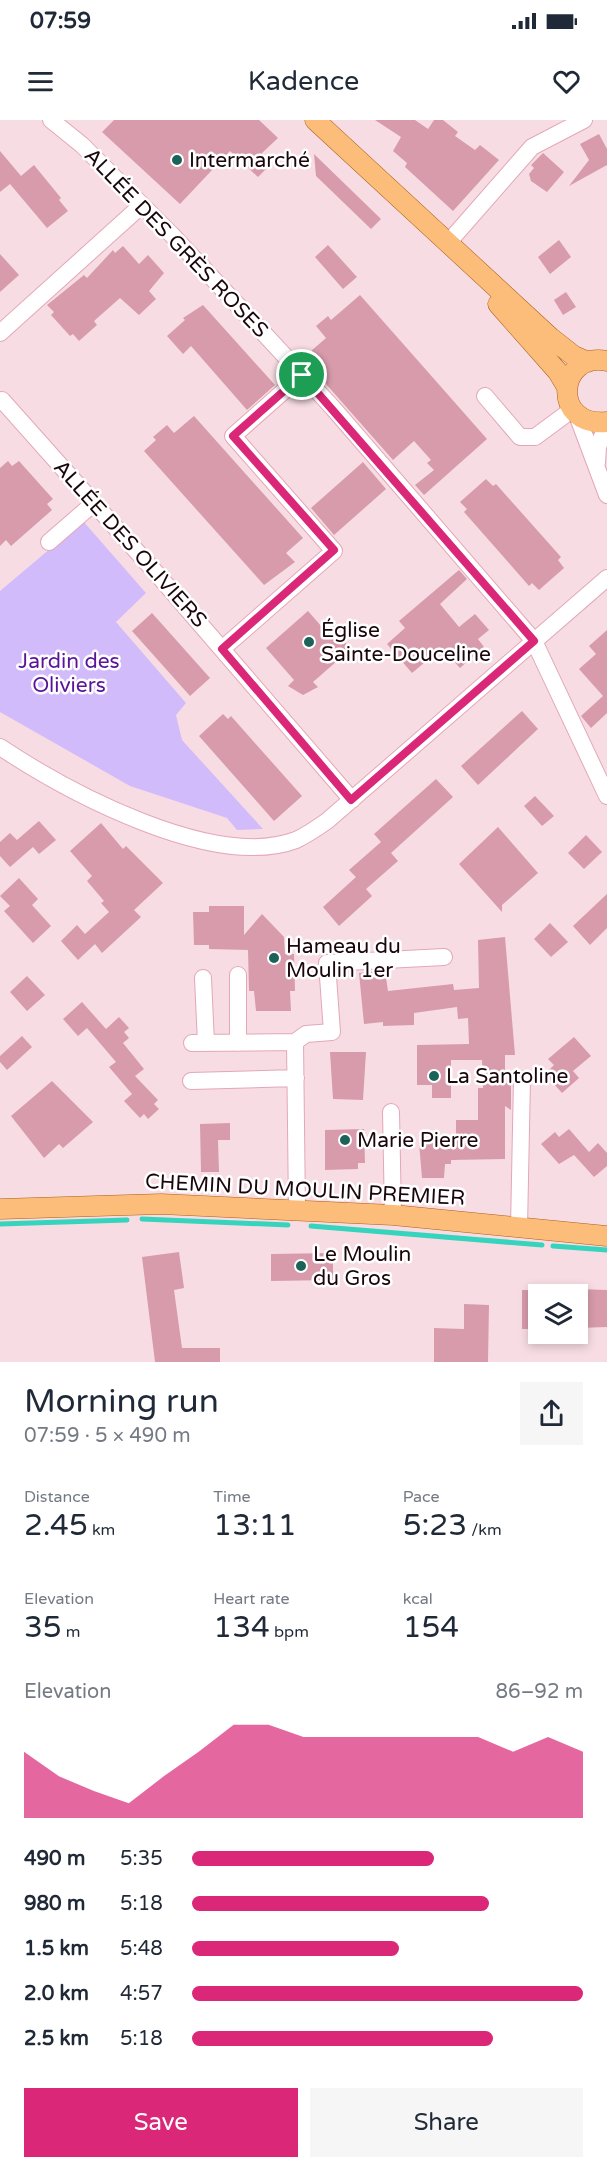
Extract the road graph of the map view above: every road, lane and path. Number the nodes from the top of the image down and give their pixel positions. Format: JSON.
{"nodes":[{"id":1,"x":51,"y":120,"type":"edge"},
{"id":2,"x":315,"y":120,"type":"edge"},
{"id":3,"x":584,"y":120,"type":"edge"},
{"id":4,"x":142,"y":205,"type":"junction"},
{"id":5,"x":447,"y":244,"type":"junction"},
{"id":6,"x":0,"y":333,"type":"edge"},
{"id":7,"x":597,"y":361,"type":"edge"},
{"id":8,"x":302,"y":375,"type":"junction"},
{"id":9,"x":567,"y":387,"type":"junction"},
{"id":10,"x":485,"y":396,"type":"dead end"},
{"id":11,"x":0,"y":402,"type":"edge"},
{"id":12,"x":575,"y":412,"type":"junction"},
{"id":13,"x":607,"y":423,"type":"edge"},
{"id":14,"x":599,"y":475,"type":"junction"},
{"id":15,"x":607,"y":495,"type":"edge"},
{"id":16,"x":94,"y":503,"type":"junction"},
{"id":17,"x":49,"y":542,"type":"dead end"},
{"id":18,"x":607,"y":578,"type":"edge"},
{"id":19,"x":534,"y":641,"type":"junction"},
{"id":20,"x":222,"y":649,"type":"junction"},
{"id":21,"x":0,"y":747,"type":"edge"},
{"id":22,"x":607,"y":796,"type":"edge"},
{"id":23,"x":351,"y":800,"type":"junction"},
{"id":24,"x":444,"y":957,"type":"dead end"},
{"id":25,"x":238,"y":975,"type":"dead end"},
{"id":26,"x":203,"y":978,"type":"dead end"},
{"id":27,"x":238,"y":1042,"type":"junction"},
{"id":28,"x":295,"y":1042,"type":"junction"},
{"id":29,"x":296,"y":1078,"type":"junction"},
{"id":30,"x":522,"y":1079,"type":"dead end"},
{"id":31,"x":190,"y":1081,"type":"dead end"},
{"id":32,"x":391,"y":1112,"type":"dead end"},
{"id":33,"x":0,"y":1209,"type":"edge"},
{"id":34,"x":297,"y":1210,"type":"junction"},
{"id":35,"x":393,"y":1215,"type":"junction"},
{"id":36,"x":519,"y":1228,"type":"junction"},
{"id":37,"x":607,"y":1236,"type":"edge"}],
"edges":[{"from":1,"to":4,"type":"street","name":"ALLÉE DES GRÈS ROSES"},
{"from":2,"to":5,"type":"main road"},
{"from":3,"to":5,"type":"street"},
{"from":4,"to":6,"type":"street"},
{"from":4,"to":8,"type":"street","name":"ALLÉE DES GRÈS ROSES"},
{"from":5,"to":7,"type":"main road"},
{"from":5,"to":9,"type":"main road"},
{"from":7,"to":9,"type":"main road"},
{"from":8,"to":19,"type":"street","name":"ALLÉE DES GRÈS ROSES"},
{"from":8,"to":20,"type":"street"},
{"from":9,"to":12,"type":"main road"},
{"from":10,"to":12,"type":"street"},
{"from":11,"to":16,"type":"street","name":"ALLÉE DES OLIVIERS"},
{"from":12,"to":13,"type":"main road"},
{"from":12,"to":14,"type":"street"},
{"from":13,"to":14,"type":"street"},
{"from":14,"to":15,"type":"street"},
{"from":16,"to":17,"type":"street"},
{"from":16,"to":20,"type":"street","name":"ALLÉE DES OLIVIERS"},
{"from":18,"to":19,"type":"street"},
{"from":19,"to":22,"type":"street","name":"ALLÉE DES GRÈS ROSES"},
{"from":19,"to":23,"type":"street"},
{"from":20,"to":23,"type":"street","name":"ALLÉE DES OLIVIERS"},
{"from":21,"to":23,"type":"street"},
{"from":24,"to":28,"type":"street"},
{"from":25,"to":27,"type":"street"},
{"from":26,"to":27,"type":"street"},
{"from":27,"to":28,"type":"street"},
{"from":28,"to":29,"type":"street"},
{"from":29,"to":31,"type":"street"},
{"from":29,"to":34,"type":"street"},
{"from":30,"to":36,"type":"street"},
{"from":32,"to":35,"type":"street"},
{"from":33,"to":34,"type":"main road","name":"CHEMIN DU MOULIN PREMIER"},
{"from":34,"to":35,"type":"main road","name":"CHEMIN DU MOULIN PREMIER"},
{"from":35,"to":36,"type":"main road","name":"CHEMIN DU MOULIN PREMIER"},
{"from":36,"to":37,"type":"main road","name":"CHEMIN DU MOULIN PREMIER"}]}
